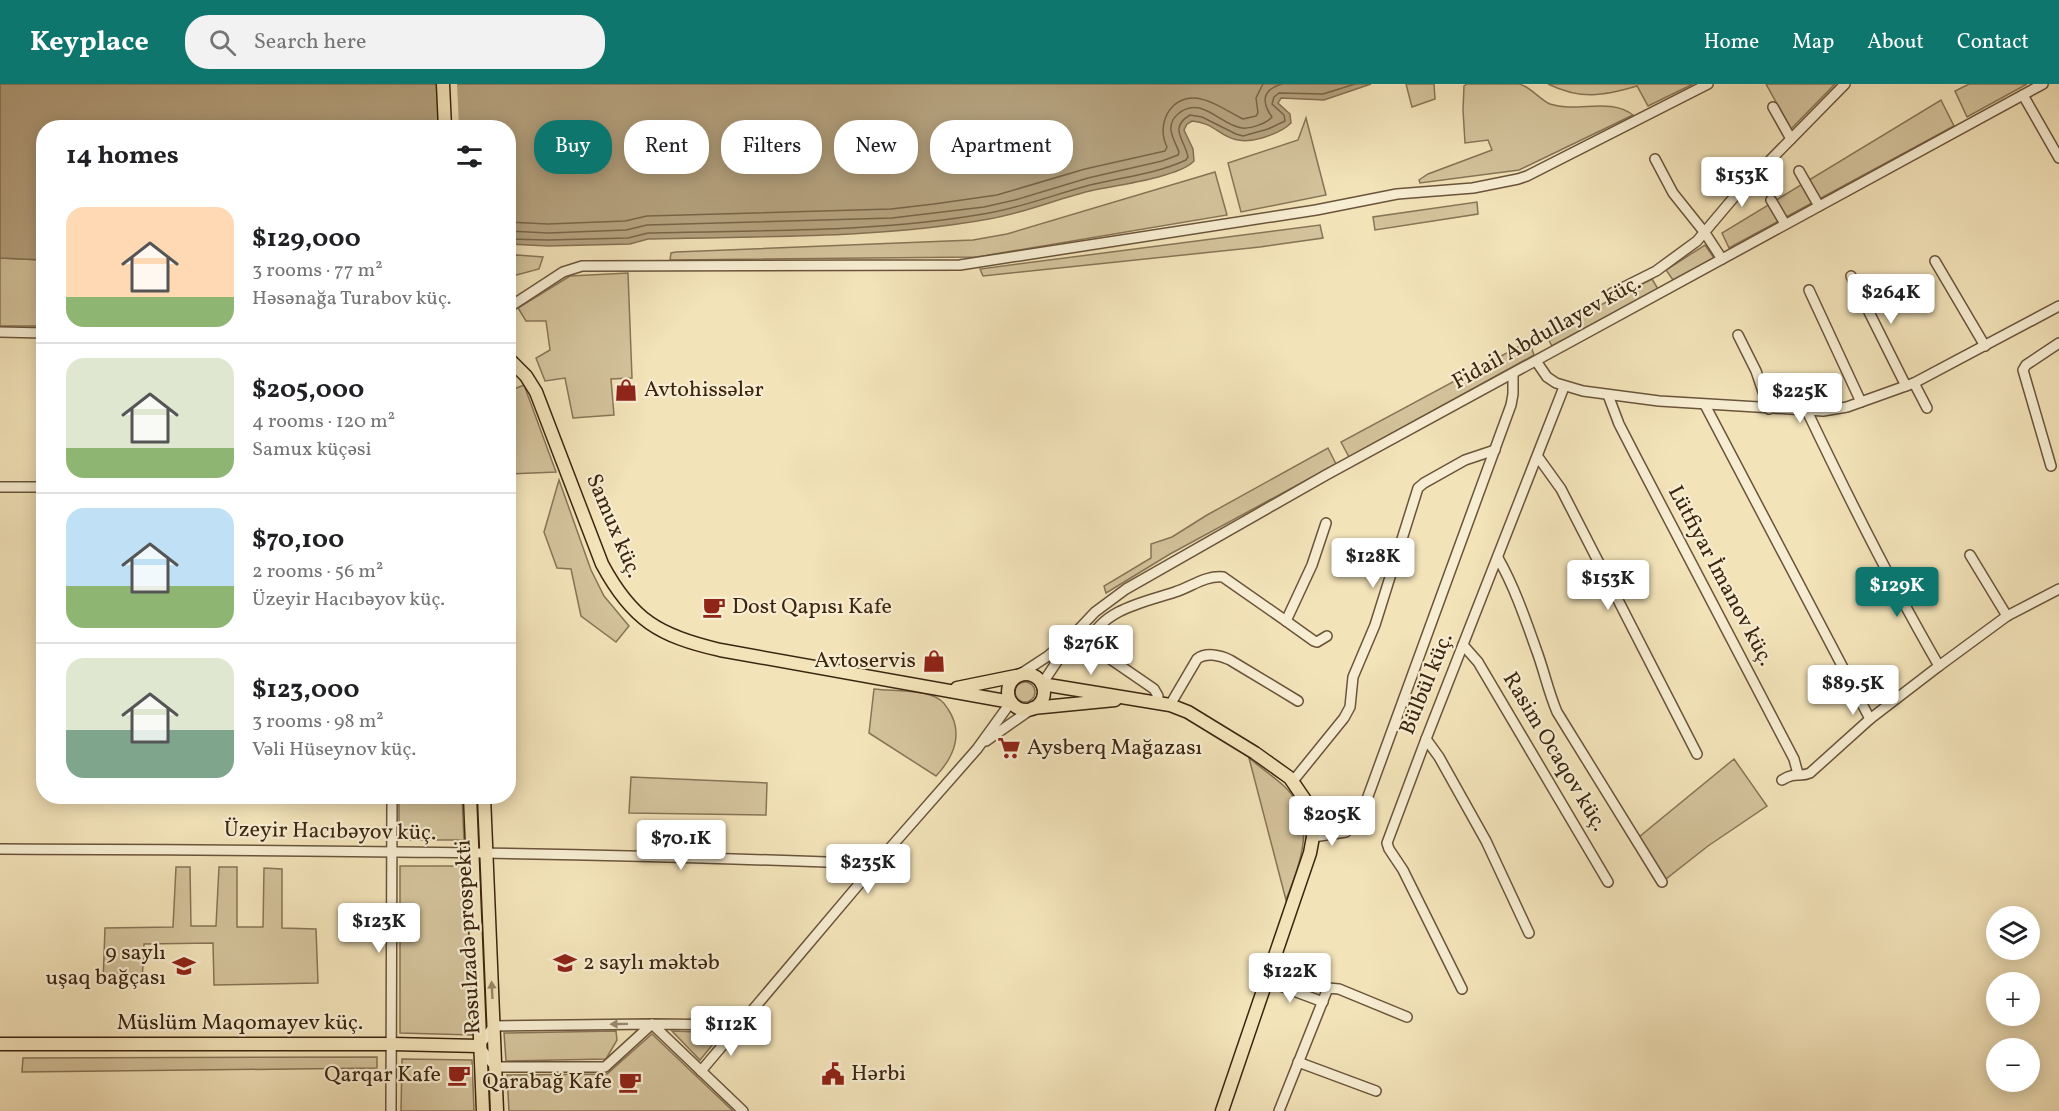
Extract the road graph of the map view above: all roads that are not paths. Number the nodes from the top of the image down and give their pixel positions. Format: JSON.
{"nodes":[{"id":1,"x":443,"y":84,"type":"edge"},
{"id":2,"x":451,"y":84,"type":"edge"},
{"id":3,"x":1708,"y":84,"type":"edge"},
{"id":4,"x":1845,"y":84,"type":"edge"},
{"id":5,"x":2043,"y":84,"type":"edge"},
{"id":6,"x":2023,"y":95,"type":"junction"},
{"id":7,"x":1773,"y":107,"type":"dead end"},
{"id":8,"x":445,"y":120,"type":"edge"},
{"id":9,"x":453,"y":120,"type":"edge"},
{"id":10,"x":1791,"y":139,"type":"junction"},
{"id":11,"x":2059,"y":158,"type":"edge"},
{"id":12,"x":1656,"y":159,"type":"dead end"},
{"id":13,"x":1798,"y":171,"type":"dead end"},
{"id":14,"x":1771,"y":200,"type":"dead end"},
{"id":15,"x":1819,"y":206,"type":"junction"},
{"id":16,"x":1785,"y":224,"type":"junction"},
{"id":17,"x":1705,"y":233,"type":"junction"},
{"id":18,"x":1722,"y":259,"type":"junction"},
{"id":19,"x":1935,"y":261,"type":"dead end"},
{"id":20,"x":1851,"y":276,"type":"dead end"},
{"id":21,"x":1809,"y":290,"type":"dead end"},
{"id":22,"x":1612,"y":293,"type":"dead end"},
{"id":23,"x":516,"y":303,"type":"edge"},
{"id":24,"x":2058,"y":309,"type":"edge"},
{"id":25,"x":0,"y":333,"type":"edge"},
{"id":26,"x":36,"y":333,"type":"edge"},
{"id":27,"x":1738,"y":335,"type":"dead end"},
{"id":28,"x":2059,"y":343,"type":"edge"},
{"id":29,"x":1985,"y":346,"type":"junction"},
{"id":30,"x":1536,"y":361,"type":"junction"},
{"id":31,"x":516,"y":366,"type":"edge"},
{"id":32,"x":516,"y":370,"type":"edge"},
{"id":33,"x":516,"y":374,"type":"edge"},
{"id":34,"x":1512,"y":375,"type":"junction"},
{"id":35,"x":526,"y":376,"type":"junction"},
{"id":36,"x":1910,"y":384,"type":"junction"},
{"id":37,"x":1564,"y":387,"type":"junction"},
{"id":38,"x":1608,"y":395,"type":"junction"},
{"id":39,"x":1861,"y":402,"type":"junction"},
{"id":40,"x":1705,"y":405,"type":"junction"},
{"id":41,"x":1927,"y":408,"type":"dead end"},
{"id":42,"x":1769,"y":409,"type":"junction"},
{"id":43,"x":1807,"y":411,"type":"junction"},
{"id":44,"x":1495,"y":450,"type":"junction"},
{"id":45,"x":1538,"y":456,"type":"junction"},
{"id":46,"x":2051,"y":466,"type":"dead end"},
{"id":47,"x":0,"y":487,"type":"edge"},
{"id":48,"x":36,"y":487,"type":"edge"},
{"id":49,"x":1326,"y":524,"type":"dead end"},
{"id":50,"x":1970,"y":555,"type":"dead end"},
{"id":51,"x":1498,"y":558,"type":"junction"},
{"id":52,"x":2059,"y":589,"type":"edge"},
{"id":53,"x":2007,"y":616,"type":"junction"},
{"id":54,"x":1286,"y":621,"type":"junction"},
{"id":55,"x":1078,"y":630,"type":"junction"},
{"id":56,"x":1327,"y":636,"type":"dead end"},
{"id":57,"x":1463,"y":645,"type":"junction"},
{"id":58,"x":1940,"y":666,"type":"junction"},
{"id":59,"x":1019,"y":675,"type":"junction"},
{"id":60,"x":1042,"y":684,"type":"junction"},
{"id":61,"x":946,"y":690,"type":"junction"},
{"id":62,"x":1135,"y":698,"type":"junction"},
{"id":63,"x":1298,"y":701,"type":"dead end"},
{"id":64,"x":1011,"y":702,"type":"junction"},
{"id":65,"x":1164,"y":703,"type":"junction"},
{"id":66,"x":1034,"y":708,"type":"junction"},
{"id":67,"x":1870,"y":719,"type":"junction"},
{"id":68,"x":1426,"y":739,"type":"junction"},
{"id":69,"x":978,"y":749,"type":"junction"},
{"id":70,"x":1697,"y":754,"type":"dead end"},
{"id":71,"x":1798,"y":774,"type":"junction"},
{"id":72,"x":1782,"y":780,"type":"dead end"},
{"id":73,"x":1293,"y":782,"type":"junction"},
{"id":74,"x":392,"y":804,"type":"edge"},
{"id":75,"x":470,"y":804,"type":"edge"},
{"id":76,"x":484,"y":804,"type":"edge"},
{"id":77,"x":1309,"y":809,"type":"junction"},
{"id":78,"x":1346,"y":831,"type":"dead end"},
{"id":79,"x":1313,"y":837,"type":"junction"},
{"id":80,"x":0,"y":849,"type":"edge"},
{"id":81,"x":393,"y":852,"type":"junction"},
{"id":82,"x":472,"y":854,"type":"junction"},
{"id":83,"x":486,"y":854,"type":"junction"},
{"id":84,"x":876,"y":864,"type":"junction"},
{"id":85,"x":1608,"y":882,"type":"dead end"},
{"id":86,"x":1662,"y":882,"type":"dead end"},
{"id":87,"x":1529,"y":933,"type":"dead end"},
{"id":88,"x":1267,"y":981,"type":"junction"},
{"id":89,"x":1462,"y":989,"type":"dead end"},
{"id":90,"x":1323,"y":1002,"type":"junction"},
{"id":91,"x":1407,"y":1017,"type":"dead end"},
{"id":92,"x":652,"y":1024,"type":"junction"},
{"id":93,"x":741,"y":1025,"type":"junction"},
{"id":94,"x":494,"y":1026,"type":"junction"},
{"id":95,"x":0,"y":1044,"type":"edge"},
{"id":96,"x":392,"y":1044,"type":"junction"},
{"id":97,"x":479,"y":1046,"type":"junction"},
{"id":98,"x":1298,"y":1062,"type":"junction"},
{"id":99,"x":495,"y":1067,"type":"junction"},
{"id":100,"x":701,"y":1071,"type":"junction"},
{"id":101,"x":1376,"y":1091,"type":"dead end"},
{"id":102,"x":391,"y":1111,"type":"edge"},
{"id":103,"x":483,"y":1111,"type":"edge"},
{"id":104,"x":497,"y":1111,"type":"edge"},
{"id":105,"x":743,"y":1111,"type":"edge"},
{"id":106,"x":1221,"y":1111,"type":"edge"},
{"id":107,"x":1279,"y":1111,"type":"edge"}],
"edges":[{"from":1,"to":8,"type":"main road"},
{"from":2,"to":9,"type":"main road"},
{"from":3,"to":23,"type":"street"},
{"from":4,"to":10,"type":"street"},
{"from":5,"to":6,"type":"street","name":"Fidail Abdullayev küç."},
{"from":6,"to":11,"type":"street"},
{"from":6,"to":15,"type":"street","name":"Fidail Abdullayev küç."},
{"from":7,"to":10,"type":"street"},
{"from":10,"to":17,"type":"street"},
{"from":12,"to":17,"type":"street"},
{"from":13,"to":15,"type":"street"},
{"from":14,"to":16,"type":"street"},
{"from":15,"to":16,"type":"street","name":"Fidail Abdullayev küç."},
{"from":16,"to":18,"type":"street","name":"Fidail Abdullayev küç."},
{"from":17,"to":18,"type":"street"},
{"from":17,"to":22,"type":"street"},
{"from":18,"to":30,"type":"street","name":"Fidail Abdullayev küç."},
{"from":19,"to":29,"type":"street"},
{"from":20,"to":36,"type":"street"},
{"from":21,"to":39,"type":"street"},
{"from":24,"to":29,"type":"street"},
{"from":25,"to":26,"type":"street"},
{"from":27,"to":42,"type":"street"},
{"from":28,"to":46,"type":"street"},
{"from":29,"to":36,"type":"street"},
{"from":30,"to":34,"type":"street","name":"Fidail Abdullayev küç."},
{"from":30,"to":37,"type":"street"},
{"from":31,"to":35,"type":"main road","name":"Samux küç."},
{"from":32,"to":35,"type":"main road"},
{"from":33,"to":35,"type":"main road"},
{"from":34,"to":44,"type":"street"},
{"from":34,"to":55,"type":"street","name":"Fidail Abdullayev küç."},
{"from":35,"to":61,"type":"main road","name":"Samux küç."},
{"from":36,"to":39,"type":"street"},
{"from":36,"to":41,"type":"street"},
{"from":37,"to":38,"type":"street"},
{"from":37,"to":45,"type":"street","name":"Bülbül küç."},
{"from":38,"to":40,"type":"street"},
{"from":38,"to":71,"type":"street","name":"Lütfiyar İmanov küç."},
{"from":39,"to":43,"type":"street"},
{"from":40,"to":42,"type":"street"},
{"from":40,"to":67,"type":"street"},
{"from":42,"to":43,"type":"street"},
{"from":43,"to":58,"type":"street"},
{"from":44,"to":73,"type":"street"},
{"from":44,"to":77,"type":"street"},
{"from":45,"to":51,"type":"street","name":"Bülbül küç."},
{"from":45,"to":70,"type":"street"},
{"from":47,"to":48,"type":"street"},
{"from":49,"to":54,"type":"street"},
{"from":50,"to":53,"type":"street"},
{"from":51,"to":57,"type":"street","name":"Bülbül küç."},
{"from":51,"to":86,"type":"street"},
{"from":52,"to":53,"type":"street"},
{"from":53,"to":58,"type":"street"},
{"from":54,"to":56,"type":"street"},
{"from":54,"to":65,"type":"street"},
{"from":55,"to":59,"type":"street"},
{"from":55,"to":60,"type":"street"},
{"from":57,"to":68,"type":"street","name":"Bülbül küç."},
{"from":57,"to":85,"type":"street","name":"Rasim Ocaqov küç."},
{"from":58,"to":67,"type":"street"},
{"from":59,"to":60,"type":"main road"},
{"from":59,"to":61,"type":"main road"},
{"from":59,"to":64,"type":"main road"},
{"from":60,"to":62,"type":"main road"},
{"from":60,"to":66,"type":"main road"},
{"from":61,"to":64,"type":"main road","name":"Samux küç."},
{"from":62,"to":65,"type":"main road"},
{"from":62,"to":66,"type":"main road"},
{"from":63,"to":65,"type":"street"},
{"from":64,"to":66,"type":"main road"},
{"from":64,"to":69,"type":"street"},
{"from":65,"to":73,"type":"main road"},
{"from":66,"to":69,"type":"street"},
{"from":67,"to":71,"type":"street"},
{"from":68,"to":87,"type":"street"},
{"from":68,"to":89,"type":"street","name":"Bülbül küç."},
{"from":69,"to":84,"type":"street"},
{"from":71,"to":72,"type":"street"},
{"from":73,"to":77,"type":"main road"},
{"from":74,"to":81,"type":"street"},
{"from":75,"to":82,"type":"main road","name":"Rəsulzadə prospekti"},
{"from":76,"to":83,"type":"main road","name":"Rəsulzadə prospekti"},
{"from":77,"to":79,"type":"main road"},
{"from":78,"to":79,"type":"street"},
{"from":79,"to":88,"type":"main road"},
{"from":80,"to":81,"type":"street","name":"Üzeyir Hacıbəyov küç."},
{"from":81,"to":82,"type":"street","name":"Üzeyir Hacıbəyov küç."},
{"from":81,"to":96,"type":"street"},
{"from":82,"to":83,"type":"street","name":"Üzeyir Hacıbəyov küç."},
{"from":82,"to":97,"type":"main road","name":"Rəsulzadə prospekti"},
{"from":83,"to":84,"type":"street","name":"Üzeyir Hacıbəyov küç."},
{"from":94,"to":83,"type":"main road","name":"Rəsulzadə prospekti","one_way":true},
{"from":84,"to":93,"type":"street"},
{"from":88,"to":90,"type":"street"},
{"from":88,"to":106,"type":"main road"},
{"from":90,"to":91,"type":"street"},
{"from":90,"to":98,"type":"street"},
{"from":92,"to":93,"type":"street"},
{"from":92,"to":94,"type":"street","one_way":true},
{"from":92,"to":99,"type":"street"},
{"from":92,"to":100,"type":"street"},
{"from":93,"to":100,"type":"street"},
{"from":94,"to":97,"type":"street"},
{"from":94,"to":99,"type":"main road","name":"Rəsulzadə prospekti"},
{"from":95,"to":96,"type":"main road","name":"Müslüm Maqomayev küç."},
{"from":96,"to":97,"type":"main road","name":"Müslüm Maqomayev küç."},
{"from":96,"to":102,"type":"street"},
{"from":97,"to":99,"type":"street"},
{"from":97,"to":103,"type":"main road","name":"Rəsulzadə prospekti"},
{"from":98,"to":101,"type":"street"},
{"from":98,"to":107,"type":"street"},
{"from":99,"to":104,"type":"main road","name":"Rəsulzadə prospekti"},
{"from":100,"to":105,"type":"street"}]}
